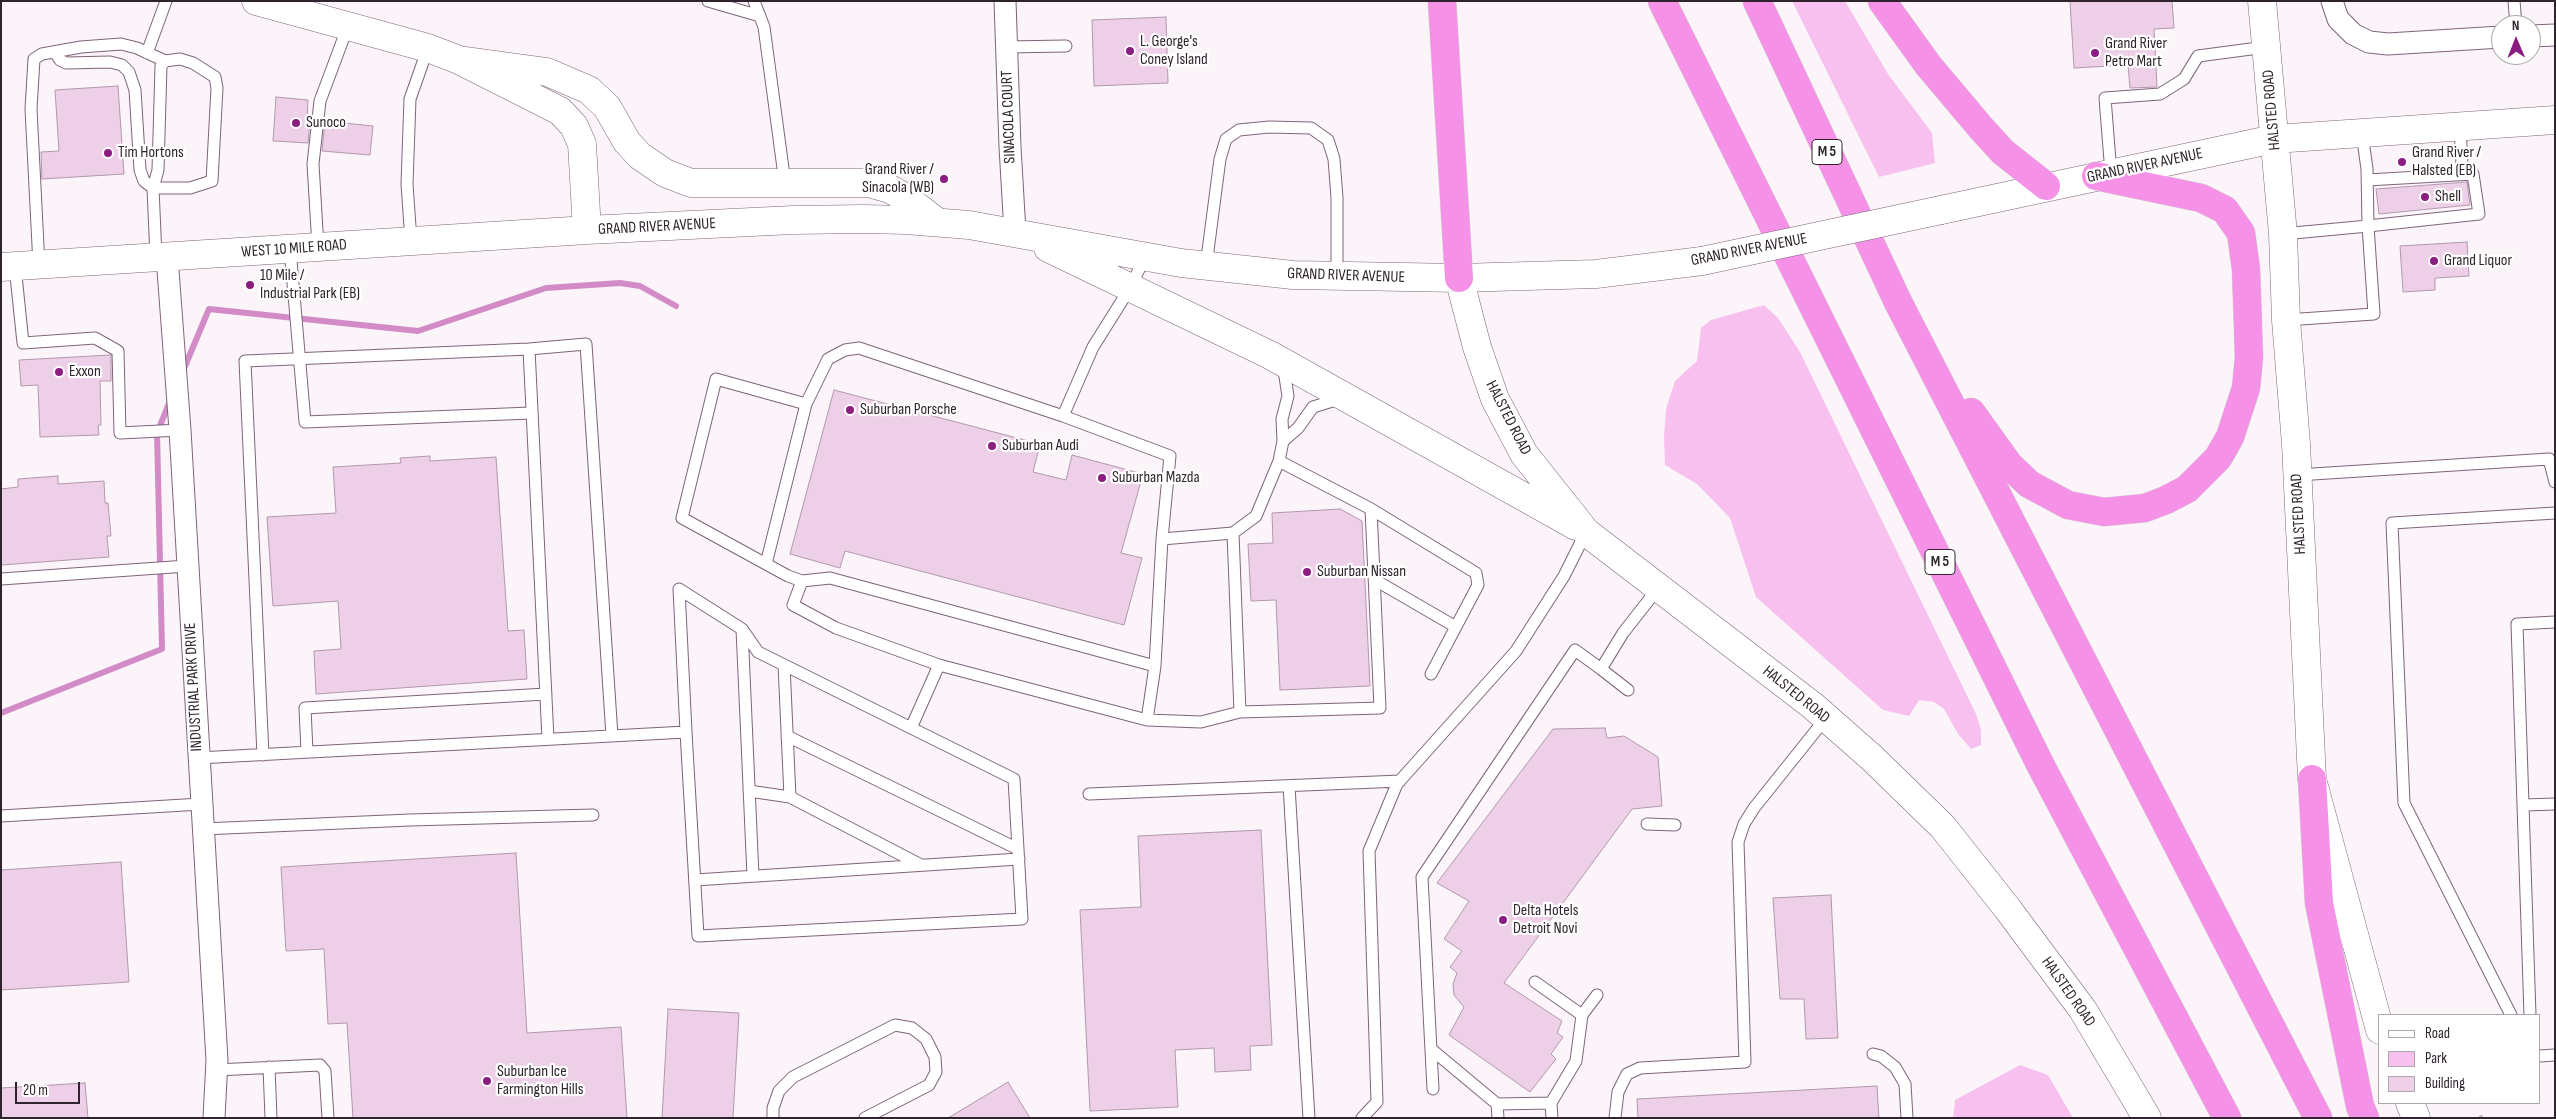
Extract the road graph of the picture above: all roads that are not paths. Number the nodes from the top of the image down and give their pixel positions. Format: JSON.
{"nodes":[{"id":1,"x":166,"y":1,"type":"edge"},
{"id":2,"x":256,"y":1,"type":"edge"},
{"id":3,"x":708,"y":1,"type":"edge"},
{"id":4,"x":754,"y":1,"type":"edge"},
{"id":5,"x":1005,"y":1,"type":"edge"},
{"id":6,"x":1442,"y":1,"type":"edge"},
{"id":7,"x":1662,"y":1,"type":"edge"},
{"id":8,"x":1756,"y":1,"type":"edge"},
{"id":9,"x":1882,"y":1,"type":"edge"},
{"id":10,"x":2262,"y":1,"type":"edge"},
{"id":11,"x":2332,"y":1,"type":"edge"},
{"id":12,"x":2514,"y":1,"type":"edge"},
{"id":13,"x":317,"y":10,"type":"edge"},
{"id":14,"x":2515,"y":15,"type":"edge"},
{"id":15,"x":760,"y":16,"type":"junction"},
{"id":16,"x":348,"y":26,"type":"junction"},
{"id":17,"x":2555,"y":35,"type":"edge"},
{"id":18,"x":2541,"y":36,"type":"edge"},
{"id":19,"x":2491,"y":38,"type":"edge"},
{"id":20,"x":1066,"y":46,"type":"dead end"},
{"id":21,"x":1006,"y":47,"type":"junction"},
{"id":22,"x":428,"y":48,"type":"junction"},
{"id":23,"x":2266,"y":48,"type":"junction"},
{"id":24,"x":55,"y":52,"type":"junction"},
{"id":25,"x":147,"y":52,"type":"junction"},
{"id":26,"x":165,"y":60,"type":"junction"},
{"id":27,"x":459,"y":60,"type":"junction"},
{"id":28,"x":2555,"y":120,"type":"edge"},
{"id":29,"x":2460,"y":127,"type":"junction"},
{"id":30,"x":2362,"y":133,"type":"junction"},
{"id":31,"x":2274,"y":138,"type":"junction"},
{"id":32,"x":2473,"y":174,"type":"junction"},
{"id":33,"x":2104,"y":175,"type":"junction"},
{"id":34,"x":2367,"y":180,"type":"junction"},
{"id":35,"x":785,"y":183,"type":"junction"},
{"id":36,"x":2046,"y":186,"type":"junction"},
{"id":37,"x":153,"y":188,"type":"junction"},
{"id":38,"x":937,"y":222,"type":"junction"},
{"id":39,"x":2368,"y":226,"type":"junction"},
{"id":40,"x":587,"y":230,"type":"junction"},
{"id":41,"x":1015,"y":232,"type":"junction"},
{"id":42,"x":2284,"y":234,"type":"junction"},
{"id":43,"x":411,"y":242,"type":"junction"},
{"id":44,"x":318,"y":247,"type":"junction"},
{"id":45,"x":290,"y":249,"type":"junction"},
{"id":46,"x":162,"y":257,"type":"junction"},
{"id":47,"x":1145,"y":257,"type":"junction"},
{"id":48,"x":19,"y":266,"type":"edge"},
{"id":49,"x":1206,"y":266,"type":"junction"},
{"id":50,"x":1337,"y":276,"type":"junction"},
{"id":51,"x":1459,"y":278,"type":"junction"},
{"id":52,"x":1130,"y":288,"type":"junction"},
{"id":53,"x":1898,"y":302,"type":"junction"},
{"id":54,"x":2286,"y":320,"type":"junction"},
{"id":55,"x":529,"y":349,"type":"junction"},
{"id":56,"x":299,"y":359,"type":"junction"},
{"id":57,"x":1282,"y":362,"type":"junction"},
{"id":58,"x":1345,"y":397,"type":"junction"},
{"id":59,"x":806,"y":404,"type":"junction"},
{"id":60,"x":531,"y":414,"type":"junction"},
{"id":61,"x":1063,"y":416,"type":"junction"},
{"id":62,"x":180,"y":430,"type":"junction"},
{"id":63,"x":1283,"y":441,"type":"junction"},
{"id":64,"x":1279,"y":461,"type":"junction"},
{"id":65,"x":2297,"y":474,"type":"junction"},
{"id":66,"x":2555,"y":482,"type":"edge"},
{"id":67,"x":1371,"y":509,"type":"junction"},
{"id":68,"x":2555,"y":513,"type":"edge"},
{"id":69,"x":1586,"y":532,"type":"junction"},
{"id":70,"x":1233,"y":533,"type":"junction"},
{"id":71,"x":1162,"y":539,"type":"junction"},
{"id":72,"x":766,"y":564,"type":"junction"},
{"id":73,"x":187,"y":566,"type":"junction"},
{"id":74,"x":1,"y":579,"type":"edge"},
{"id":75,"x":1374,"y":580,"type":"junction"},
{"id":76,"x":802,"y":581,"type":"junction"},
{"id":77,"x":1660,"y":587,"type":"junction"},
{"id":78,"x":2555,"y":622,"type":"edge"},
{"id":79,"x":1456,"y":627,"type":"junction"},
{"id":80,"x":742,"y":629,"type":"junction"},
{"id":81,"x":784,"y":665,"type":"junction"},
{"id":82,"x":940,"y":665,"type":"junction"},
{"id":83,"x":1156,"y":666,"type":"junction"},
{"id":84,"x":1601,"y":669,"type":"junction"},
{"id":85,"x":1431,"y":674,"type":"dead end"},
{"id":86,"x":1628,"y":690,"type":"dead end"},
{"id":87,"x":546,"y":694,"type":"junction"},
{"id":88,"x":1240,"y":712,"type":"junction"},
{"id":89,"x":1826,"y":718,"type":"junction"},
{"id":90,"x":1147,"y":720,"type":"junction"},
{"id":91,"x":911,"y":728,"type":"junction"},
{"id":92,"x":686,"y":732,"type":"junction"},
{"id":93,"x":612,"y":736,"type":"junction"},
{"id":94,"x":787,"y":736,"type":"junction"},
{"id":95,"x":548,"y":739,"type":"junction"},
{"id":96,"x":307,"y":752,"type":"junction"},
{"id":97,"x":263,"y":754,"type":"junction"},
{"id":98,"x":198,"y":758,"type":"junction"},
{"id":99,"x":2312,"y":779,"type":"junction"},
{"id":100,"x":1400,"y":781,"type":"junction"},
{"id":101,"x":1289,"y":786,"type":"junction"},
{"id":102,"x":749,"y":792,"type":"junction"},
{"id":103,"x":1089,"y":794,"type":"dead end"},
{"id":104,"x":790,"y":797,"type":"junction"},
{"id":105,"x":201,"y":804,"type":"junction"},
{"id":106,"x":2555,"y":804,"type":"edge"},
{"id":107,"x":2524,"y":805,"type":"junction"},
{"id":108,"x":593,"y":815,"type":"dead end"},
{"id":109,"x":1,"y":816,"type":"edge"},
{"id":110,"x":1647,"y":824,"type":"dead end"},
{"id":111,"x":1675,"y":825,"type":"dead end"},
{"id":112,"x":203,"y":829,"type":"junction"},
{"id":113,"x":1019,"y":854,"type":"junction"},
{"id":114,"x":922,"y":866,"type":"junction"},
{"id":115,"x":753,"y":876,"type":"junction"},
{"id":116,"x":695,"y":880,"type":"junction"},
{"id":117,"x":1535,"y":982,"type":"dead end"},
{"id":118,"x":1597,"y":995,"type":"dead end"},
{"id":119,"x":2510,"y":1014,"type":"edge"},
{"id":120,"x":2530,"y":1014,"type":"edge"},
{"id":121,"x":1582,"y":1015,"type":"junction"},
{"id":122,"x":2378,"y":1024,"type":"edge"},
{"id":123,"x":1431,"y":1049,"type":"junction"},
{"id":124,"x":1873,"y":1054,"type":"dead end"},
{"id":125,"x":2555,"y":1055,"type":"edge"},
{"id":126,"x":2541,"y":1056,"type":"edge"},
{"id":127,"x":269,"y":1067,"type":"junction"},
{"id":128,"x":216,"y":1070,"type":"junction"},
{"id":129,"x":1433,"y":1089,"type":"dead end"},
{"id":130,"x":1551,"y":1103,"type":"junction"},
{"id":131,"x":1497,"y":1104,"type":"junction"},
{"id":132,"x":2410,"y":1104,"type":"edge"},
{"id":133,"x":214,"y":1118,"type":"edge"},
{"id":134,"x":271,"y":1118,"type":"edge"},
{"id":135,"x":328,"y":1118,"type":"edge"},
{"id":136,"x":773,"y":1118,"type":"edge"},
{"id":137,"x":865,"y":1118,"type":"edge"},
{"id":138,"x":1308,"y":1118,"type":"edge"},
{"id":139,"x":1362,"y":1118,"type":"edge"},
{"id":140,"x":1498,"y":1118,"type":"edge"},
{"id":141,"x":1552,"y":1118,"type":"edge"},
{"id":142,"x":1615,"y":1118,"type":"edge"},
{"id":143,"x":1907,"y":1118,"type":"edge"},
{"id":144,"x":2148,"y":1118,"type":"edge"},
{"id":145,"x":2227,"y":1118,"type":"edge"},
{"id":146,"x":2318,"y":1118,"type":"edge"},
{"id":147,"x":2365,"y":1118,"type":"edge"},
{"id":148,"x":2416,"y":1118,"type":"edge"}],
"edges":[{"from":1,"to":25,"type":"lane"},
{"from":2,"to":13,"type":"main road","name":"GRAND RIVER AVENUE"},
{"from":3,"to":15,"type":"lane"},
{"from":4,"to":15,"type":"lane"},
{"from":5,"to":21,"type":"street","name":"SINACOLA COURT"},
{"from":6,"to":51,"type":"highway"},
{"from":7,"to":145,"type":"highway","number":"M 5"},
{"from":8,"to":53,"type":"highway","number":"M 5"},
{"from":9,"to":36,"type":"highway"},
{"from":10,"to":23,"type":"main road","name":"HALSTED ROAD"},
{"from":11,"to":19,"type":"street"},
{"from":12,"to":14,"type":"lane"},
{"from":13,"to":16,"type":"main road","name":"GRAND RIVER AVENUE"},
{"from":15,"to":35,"type":"lane"},
{"from":16,"to":22,"type":"main road","name":"GRAND RIVER AVENUE"},
{"from":16,"to":44,"type":"lane"},
{"from":17,"to":18,"type":"street"},
{"from":20,"to":21,"type":"lane"},
{"from":21,"to":41,"type":"street","name":"SINACOLA COURT"},
{"from":22,"to":27,"type":"main road","name":"GRAND RIVER AVENUE"},
{"from":22,"to":43,"type":"lane"},
{"from":23,"to":31,"type":"main road","name":"HALSTED ROAD"},
{"from":23,"to":33,"type":"lane"},
{"from":24,"to":25,"type":"lane"},
{"from":24,"to":37,"type":"lane"},
{"from":24,"to":48,"type":"lane"},
{"from":25,"to":26,"type":"lane"},
{"from":26,"to":37,"type":"lane"},
{"from":26,"to":37,"type":"lane"},
{"from":27,"to":35,"type":"main road","name":"GRAND RIVER AVENUE"},
{"from":27,"to":40,"type":"main road","name":"GRAND RIVER AVENUE"},
{"from":28,"to":29,"type":"main road","name":"GRAND RIVER AVENUE"},
{"from":29,"to":30,"type":"main road","name":"GRAND RIVER AVENUE"},
{"from":29,"to":32,"type":"lane"},
{"from":30,"to":31,"type":"main road","name":"GRAND RIVER AVENUE"},
{"from":30,"to":34,"type":"lane"},
{"from":31,"to":33,"type":"main road","name":"GRAND RIVER AVENUE"},
{"from":31,"to":42,"type":"main road","name":"HALSTED ROAD"},
{"from":32,"to":34,"type":"lane"},
{"from":32,"to":39,"type":"lane"},
{"from":33,"to":36,"type":"main road","name":"GRAND RIVER AVENUE"},
{"from":33,"to":53,"type":"highway"},
{"from":34,"to":39,"type":"lane"},
{"from":35,"to":38,"type":"main road","name":"GRAND RIVER AVENUE"},
{"from":36,"to":51,"type":"main road","name":"GRAND RIVER AVENUE","bridge":true},
{"from":37,"to":46,"type":"lane"},
{"from":38,"to":40,"type":"main road","name":"GRAND RIVER AVENUE"},
{"from":38,"to":41,"type":"main road","name":"GRAND RIVER AVENUE"},
{"from":39,"to":42,"type":"lane"},
{"from":39,"to":54,"type":"lane"},
{"from":40,"to":43,"type":"main road","name":"WEST 10 MILE ROAD"},
{"from":41,"to":47,"type":"main road","name":"GRAND RIVER AVENUE"},
{"from":41,"to":52,"type":"main road"},
{"from":42,"to":54,"type":"main road","name":"HALSTED ROAD"},
{"from":43,"to":44,"type":"main road","name":"WEST 10 MILE ROAD"},
{"from":44,"to":45,"type":"main road","name":"WEST 10 MILE ROAD"},
{"from":45,"to":46,"type":"main road","name":"WEST 10 MILE ROAD"},
{"from":45,"to":56,"type":"lane"},
{"from":46,"to":48,"type":"main road","name":"WEST 10 MILE ROAD"},
{"from":46,"to":62,"type":"street","name":"INDUSTRIAL PARK DRIVE"},
{"from":47,"to":49,"type":"main road","name":"GRAND RIVER AVENUE"},
{"from":47,"to":52,"type":"lane"},
{"from":48,"to":62,"type":"lane"},
{"from":49,"to":50,"type":"main road","name":"GRAND RIVER AVENUE"},
{"from":49,"to":50,"type":"lane"},
{"from":50,"to":51,"type":"main road","name":"GRAND RIVER AVENUE"},
{"from":51,"to":69,"type":"main road","name":"HALSTED ROAD"},
{"from":52,"to":57,"type":"main road"},
{"from":52,"to":61,"type":"lane"},
{"from":53,"to":146,"type":"highway","number":"M 5"},
{"from":54,"to":65,"type":"main road","name":"HALSTED ROAD"},
{"from":55,"to":56,"type":"lane"},
{"from":55,"to":60,"type":"lane"},
{"from":55,"to":93,"type":"lane"},
{"from":56,"to":60,"type":"lane"},
{"from":56,"to":97,"type":"lane"},
{"from":57,"to":58,"type":"main road"},
{"from":57,"to":63,"type":"lane"},
{"from":58,"to":63,"type":"lane"},
{"from":58,"to":69,"type":"main road"},
{"from":59,"to":61,"type":"lane"},
{"from":59,"to":72,"type":"lane"},
{"from":59,"to":72,"type":"lane"},
{"from":60,"to":87,"type":"lane"},
{"from":61,"to":71,"type":"lane"},
{"from":62,"to":73,"type":"street","name":"INDUSTRIAL PARK DRIVE"},
{"from":63,"to":64,"type":"lane"},
{"from":64,"to":67,"type":"lane"},
{"from":64,"to":70,"type":"lane"},
{"from":65,"to":66,"type":"lane"},
{"from":65,"to":99,"type":"main road","name":"HALSTED ROAD"},
{"from":67,"to":75,"type":"lane"},
{"from":67,"to":79,"type":"lane"},
{"from":68,"to":119,"type":"lane"},
{"from":69,"to":77,"type":"main road","name":"HALSTED ROAD"},
{"from":69,"to":100,"type":"lane"},
{"from":70,"to":71,"type":"lane"},
{"from":70,"to":88,"type":"lane"},
{"from":71,"to":83,"type":"lane"},
{"from":72,"to":76,"type":"lane"},
{"from":73,"to":74,"type":"lane"},
{"from":73,"to":98,"type":"street","name":"INDUSTRIAL PARK DRIVE"},
{"from":75,"to":79,"type":"lane"},
{"from":75,"to":88,"type":"lane"},
{"from":76,"to":82,"type":"lane"},
{"from":76,"to":83,"type":"lane"},
{"from":77,"to":84,"type":"lane"},
{"from":77,"to":89,"type":"main road","name":"HALSTED ROAD"},
{"from":78,"to":107,"type":"lane"},
{"from":79,"to":85,"type":"lane"},
{"from":80,"to":81,"type":"lane"},
{"from":80,"to":92,"type":"lane"},
{"from":80,"to":102,"type":"lane"},
{"from":81,"to":91,"type":"lane"},
{"from":81,"to":94,"type":"lane"},
{"from":82,"to":90,"type":"lane"},
{"from":82,"to":91,"type":"lane"},
{"from":83,"to":90,"type":"lane"},
{"from":84,"to":86,"type":"lane"},
{"from":84,"to":123,"type":"lane"},
{"from":87,"to":95,"type":"lane"},
{"from":87,"to":96,"type":"lane"},
{"from":88,"to":90,"type":"lane"},
{"from":89,"to":142,"type":"lane"},
{"from":89,"to":144,"type":"main road","name":"HALSTED ROAD"},
{"from":91,"to":113,"type":"lane"},
{"from":92,"to":93,"type":"lane"},
{"from":92,"to":116,"type":"lane"},
{"from":93,"to":95,"type":"lane"},
{"from":94,"to":104,"type":"lane"},
{"from":94,"to":113,"type":"lane"},
{"from":95,"to":96,"type":"lane"},
{"from":96,"to":97,"type":"lane"},
{"from":97,"to":98,"type":"lane"},
{"from":98,"to":105,"type":"street","name":"INDUSTRIAL PARK DRIVE"},
{"from":99,"to":122,"type":"main road","name":"HALSTED ROAD"},
{"from":99,"to":147,"type":"highway"},
{"from":100,"to":101,"type":"lane"},
{"from":100,"to":139,"type":"lane"},
{"from":101,"to":103,"type":"lane"},
{"from":101,"to":138,"type":"lane"},
{"from":102,"to":104,"type":"lane"},
{"from":102,"to":115,"type":"lane"},
{"from":104,"to":114,"type":"lane"},
{"from":105,"to":109,"type":"lane"},
{"from":105,"to":112,"type":"street","name":"INDUSTRIAL PARK DRIVE"},
{"from":106,"to":107,"type":"lane"},
{"from":107,"to":120,"type":"lane"},
{"from":108,"to":112,"type":"lane"},
{"from":110,"to":111,"type":"lane"},
{"from":112,"to":128,"type":"street","name":"INDUSTRIAL PARK DRIVE"},
{"from":113,"to":114,"type":"lane"},
{"from":113,"to":116,"type":"lane"},
{"from":114,"to":115,"type":"lane"},
{"from":115,"to":116,"type":"lane"},
{"from":117,"to":121,"type":"lane"},
{"from":118,"to":121,"type":"lane"},
{"from":121,"to":130,"type":"lane"},
{"from":123,"to":129,"type":"lane"},
{"from":123,"to":131,"type":"lane"},
{"from":124,"to":143,"type":"lane"},
{"from":125,"to":126,"type":"lane"},
{"from":127,"to":128,"type":"lane"},
{"from":127,"to":134,"type":"lane"},
{"from":127,"to":135,"type":"lane"},
{"from":128,"to":133,"type":"street","name":"INDUSTRIAL PARK DRIVE"},
{"from":130,"to":131,"type":"lane"},
{"from":130,"to":141,"type":"lane"},
{"from":131,"to":140,"type":"lane"},
{"from":132,"to":148,"type":"main road"},
{"from":136,"to":137,"type":"lane"}]}
